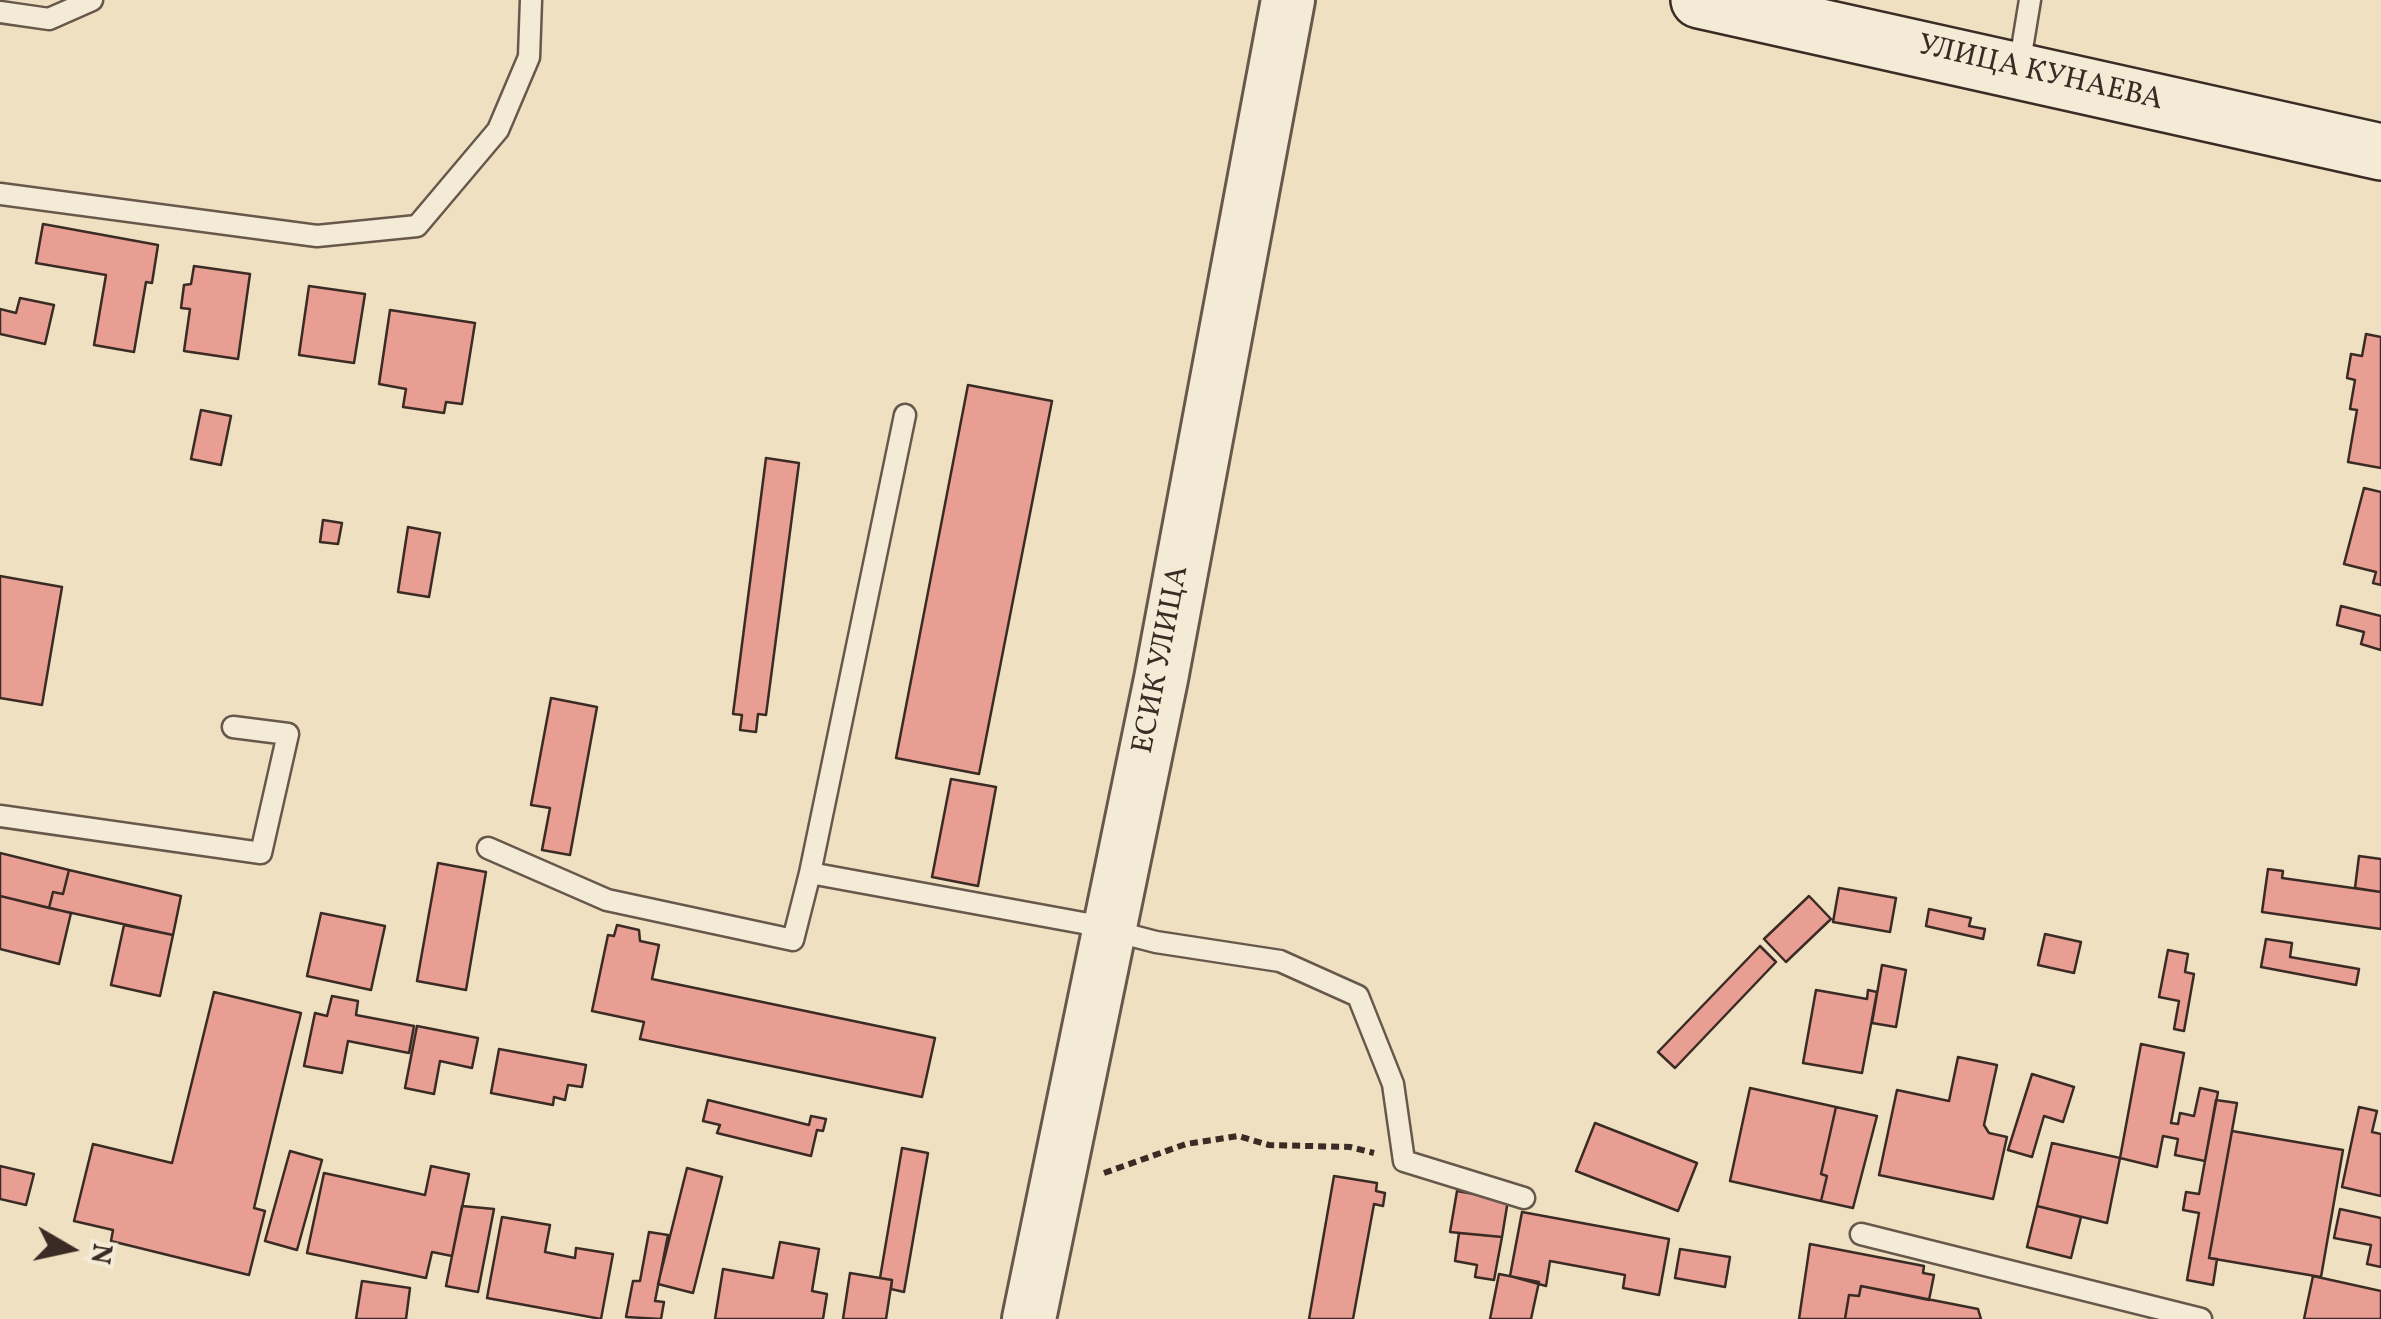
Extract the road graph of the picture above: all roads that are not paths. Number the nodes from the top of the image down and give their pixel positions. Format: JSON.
{"nodes":[{"id":1,"x":92,"y":0,"type":"edge"},
{"id":2,"x":531,"y":0,"type":"edge"},
{"id":3,"x":1288,"y":0,"type":"edge"},
{"id":4,"x":1699,"y":0,"type":"edge"},
{"id":5,"x":2030,"y":0,"type":"edge"},
{"id":6,"x":0,"y":12,"type":"edge"},
{"id":7,"x":2019,"y":70,"type":"junction"},
{"id":8,"x":2381,"y":152,"type":"edge"},
{"id":9,"x":0,"y":194,"type":"edge"},
{"id":10,"x":905,"y":416,"type":"dead end"},
{"id":11,"x":232,"y":726,"type":"dead end"},
{"id":12,"x":0,"y":816,"type":"edge"},
{"id":13,"x":488,"y":848,"type":"dead end"},
{"id":14,"x":810,"y":874,"type":"junction"},
{"id":15,"x":1107,"y":932,"type":"junction"},
{"id":16,"x":1524,"y":1198,"type":"dead end"},
{"id":17,"x":1861,"y":1234,"type":"dead end"},
{"id":18,"x":1029,"y":1319,"type":"edge"},
{"id":19,"x":2201,"y":1319,"type":"edge"}],
"edges":[{"from":1,"to":6,"type":"lane"},
{"from":2,"to":9,"type":"lane"},
{"from":3,"to":15,"type":"street","name":"ЕСИК УЛИЦА"},
{"from":4,"to":7,"type":"main road","name":"УЛИЦА КУНАЕВА"},
{"from":5,"to":7,"type":"lane"},
{"from":7,"to":8,"type":"main road","name":"УЛИЦА КУНАЕВА"},
{"from":10,"to":14,"type":"lane"},
{"from":11,"to":12,"type":"lane"},
{"from":13,"to":14,"type":"lane"},
{"from":14,"to":15,"type":"lane"},
{"from":15,"to":16,"type":"lane"},
{"from":15,"to":18,"type":"street","name":"ЕСИК УЛИЦА"},
{"from":17,"to":19,"type":"lane"}]}
